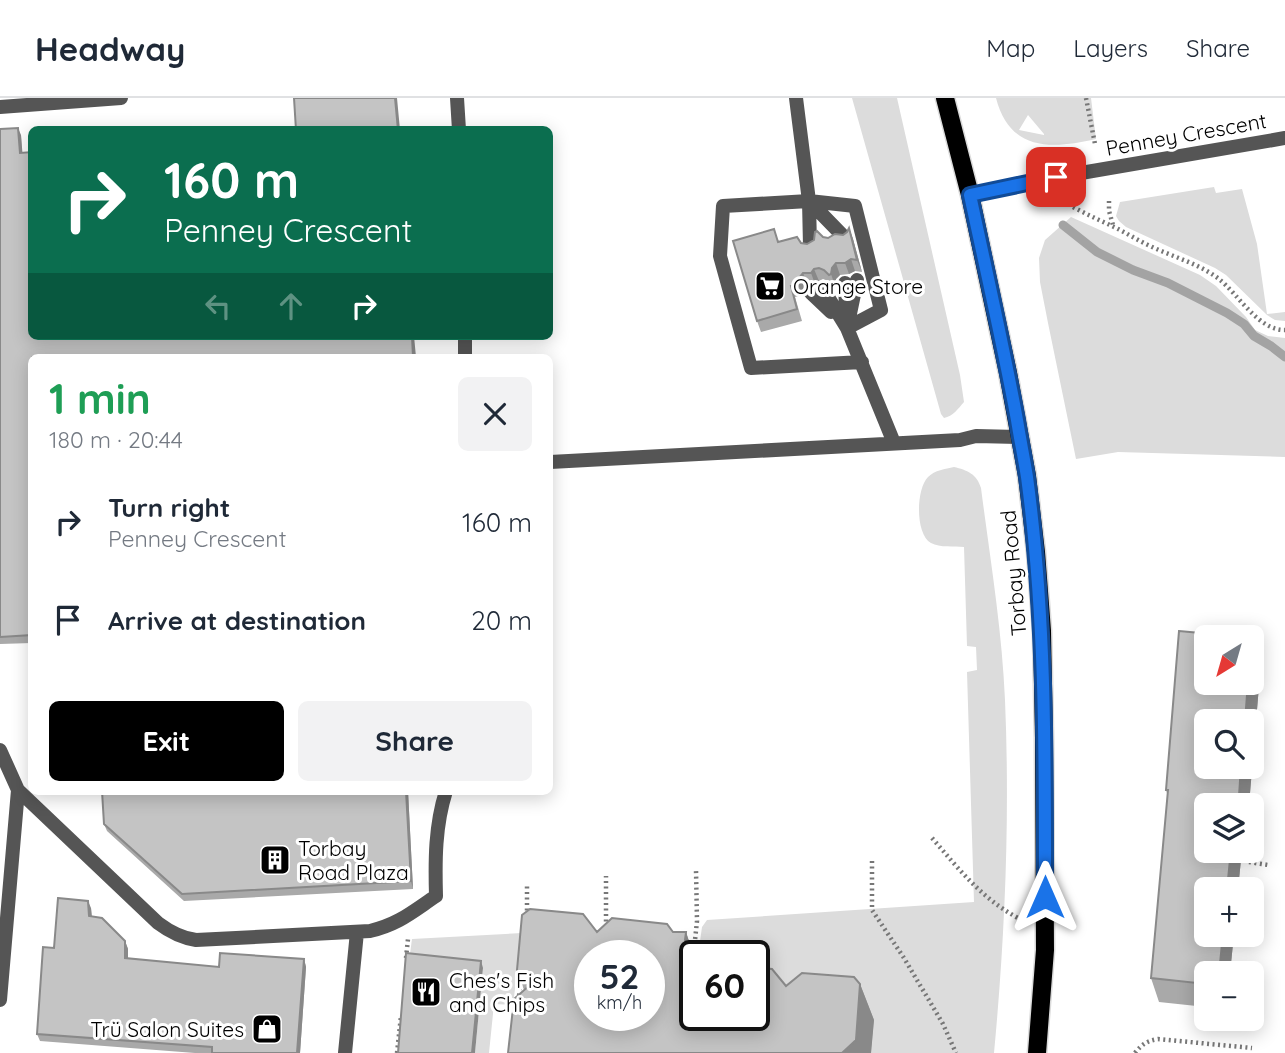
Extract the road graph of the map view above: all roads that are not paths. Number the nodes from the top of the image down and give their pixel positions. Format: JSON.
{"nodes":[{"id":1,"x":121,"y":98,"type":"edge"},
{"id":2,"x":457,"y":98,"type":"edge"},
{"id":3,"x":796,"y":98,"type":"edge"},
{"id":4,"x":945,"y":98,"type":"edge"},
{"id":5,"x":0,"y":107,"type":"edge"},
{"id":6,"x":459,"y":126,"type":"edge"},
{"id":7,"x":1285,"y":138,"type":"edge"},
{"id":8,"x":970,"y":195,"type":"junction"},
{"id":9,"x":809,"y":201,"type":"junction"},
{"id":10,"x":837,"y":238,"type":"edge"},
{"id":11,"x":804,"y":247,"type":"edge"},
{"id":12,"x":851,"y":282,"type":"dead end"},
{"id":13,"x":817,"y":291,"type":"dead end"},
{"id":14,"x":847,"y":328,"type":"junction"},
{"id":15,"x":862,"y":362,"type":"junction"},
{"id":16,"x":1020,"y":437,"type":"junction"},
{"id":17,"x":894,"y":443,"type":"junction"},
{"id":18,"x":553,"y":462,"type":"edge"},
{"id":19,"x":0,"y":750,"type":"edge"},
{"id":20,"x":18,"y":790,"type":"junction"},
{"id":21,"x":445,"y":795,"type":"edge"},
{"id":22,"x":357,"y":932,"type":"junction"},
{"id":23,"x":0,"y":1000,"type":"edge"},
{"id":24,"x":345,"y":1053,"type":"edge"},
{"id":25,"x":1037,"y":1053,"type":"edge"}],
"edges":[{"from":1,"to":5,"type":"street"},
{"from":2,"to":6,"type":"street"},
{"from":3,"to":9,"type":"street"},
{"from":4,"to":8,"type":"main road","name":"Torbay Road"},
{"from":7,"to":8,"type":"street","name":"Penney Crescent"},
{"from":8,"to":16,"type":"main road","name":"Torbay Road"},
{"from":9,"to":10,"type":"street"},
{"from":9,"to":11,"type":"street"},
{"from":9,"to":14,"type":"street"},
{"from":9,"to":15,"type":"street"},
{"from":12,"to":14,"type":"street"},
{"from":13,"to":14,"type":"street"},
{"from":14,"to":15,"type":"street"},
{"from":15,"to":17,"type":"street"},
{"from":16,"to":17,"type":"street"},
{"from":16,"to":25,"type":"main road","name":"Torbay Road"},
{"from":17,"to":18,"type":"street"},
{"from":19,"to":20,"type":"street"},
{"from":20,"to":22,"type":"street"},
{"from":20,"to":23,"type":"street"},
{"from":21,"to":22,"type":"street"},
{"from":22,"to":24,"type":"street"}]}
